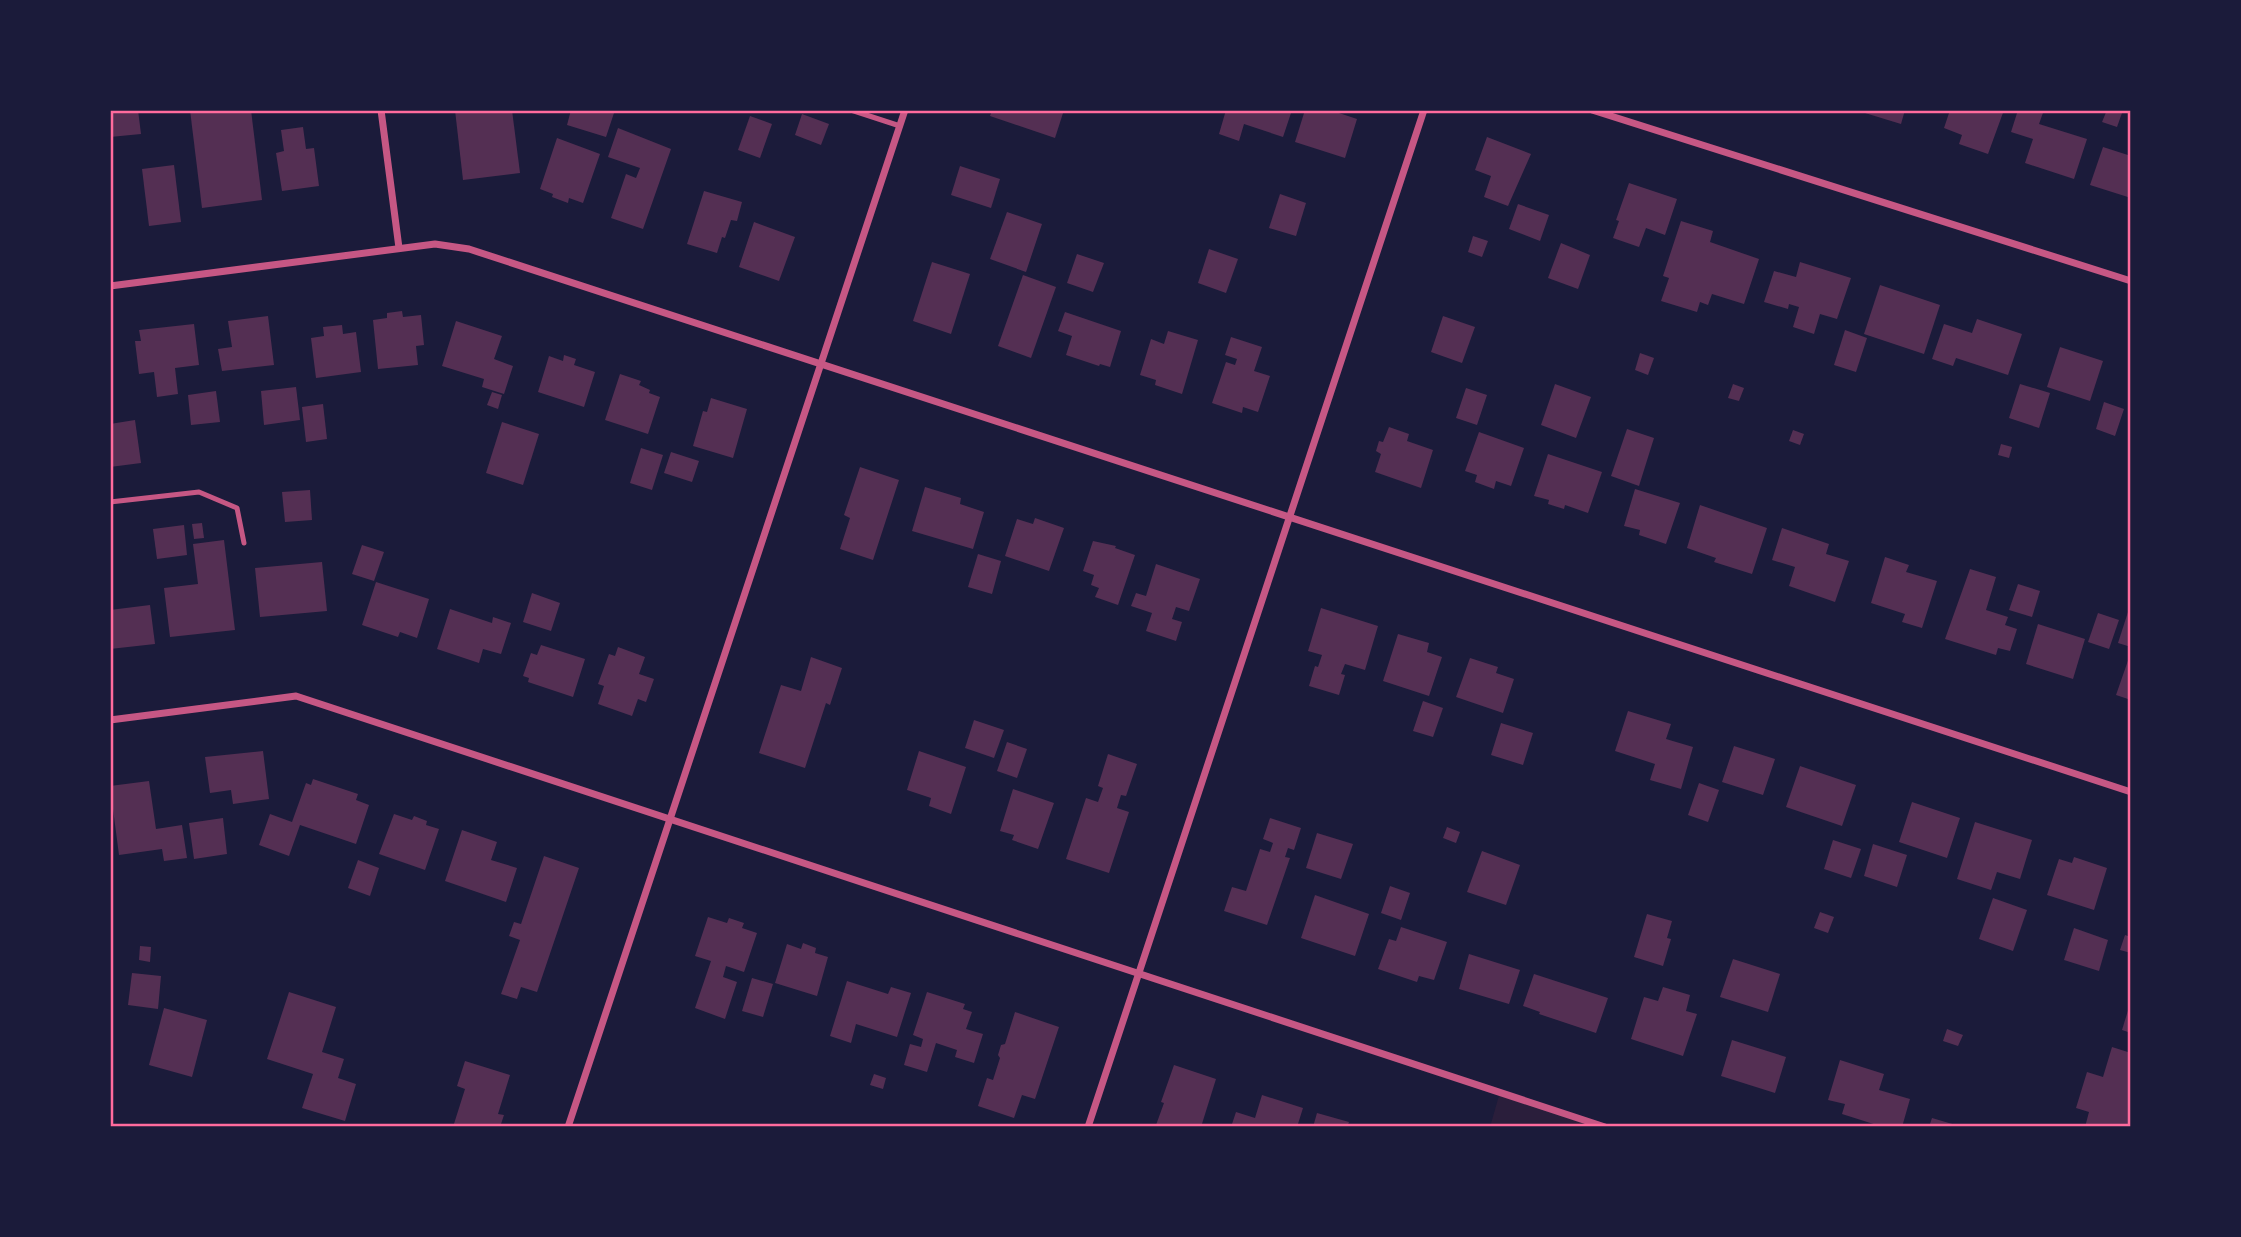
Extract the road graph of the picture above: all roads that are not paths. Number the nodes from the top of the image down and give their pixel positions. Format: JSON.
{"nodes":[{"id":1,"x":381,"y":110,"type":"edge"},
{"id":2,"x":852,"y":110,"type":"edge"},
{"id":3,"x":905,"y":110,"type":"edge"},
{"id":4,"x":1424,"y":110,"type":"edge"},
{"id":5,"x":1592,"y":110,"type":"edge"},
{"id":6,"x":900,"y":126,"type":"junction"},
{"id":7,"x":399,"y":248,"type":"junction"},
{"id":8,"x":2131,"y":281,"type":"edge"},
{"id":9,"x":110,"y":286,"type":"edge"},
{"id":10,"x":821,"y":364,"type":"junction"},
{"id":11,"x":110,"y":502,"type":"edge"},
{"id":12,"x":1289,"y":518,"type":"junction"},
{"id":13,"x":244,"y":543,"type":"dead end"},
{"id":14,"x":110,"y":720,"type":"edge"},
{"id":15,"x":2131,"y":792,"type":"edge"},
{"id":16,"x":669,"y":818,"type":"junction"},
{"id":17,"x":1138,"y":972,"type":"junction"},
{"id":18,"x":568,"y":1127,"type":"edge"},
{"id":19,"x":1088,"y":1127,"type":"edge"},
{"id":20,"x":1605,"y":1127,"type":"edge"}],
"edges":[{"from":1,"to":7,"type":"street"},
{"from":2,"to":6,"type":"lane"},
{"from":3,"to":6,"type":"street"},
{"from":4,"to":12,"type":"street"},
{"from":5,"to":8,"type":"street"},
{"from":6,"to":10,"type":"street"},
{"from":7,"to":9,"type":"street"},
{"from":7,"to":10,"type":"street"},
{"from":10,"to":12,"type":"street"},
{"from":10,"to":16,"type":"street"},
{"from":11,"to":13,"type":"lane"},
{"from":12,"to":15,"type":"street"},
{"from":12,"to":17,"type":"street"},
{"from":14,"to":16,"type":"street"},
{"from":16,"to":17,"type":"street"},
{"from":16,"to":18,"type":"street"},
{"from":17,"to":19,"type":"street"},
{"from":17,"to":20,"type":"street"}]}
